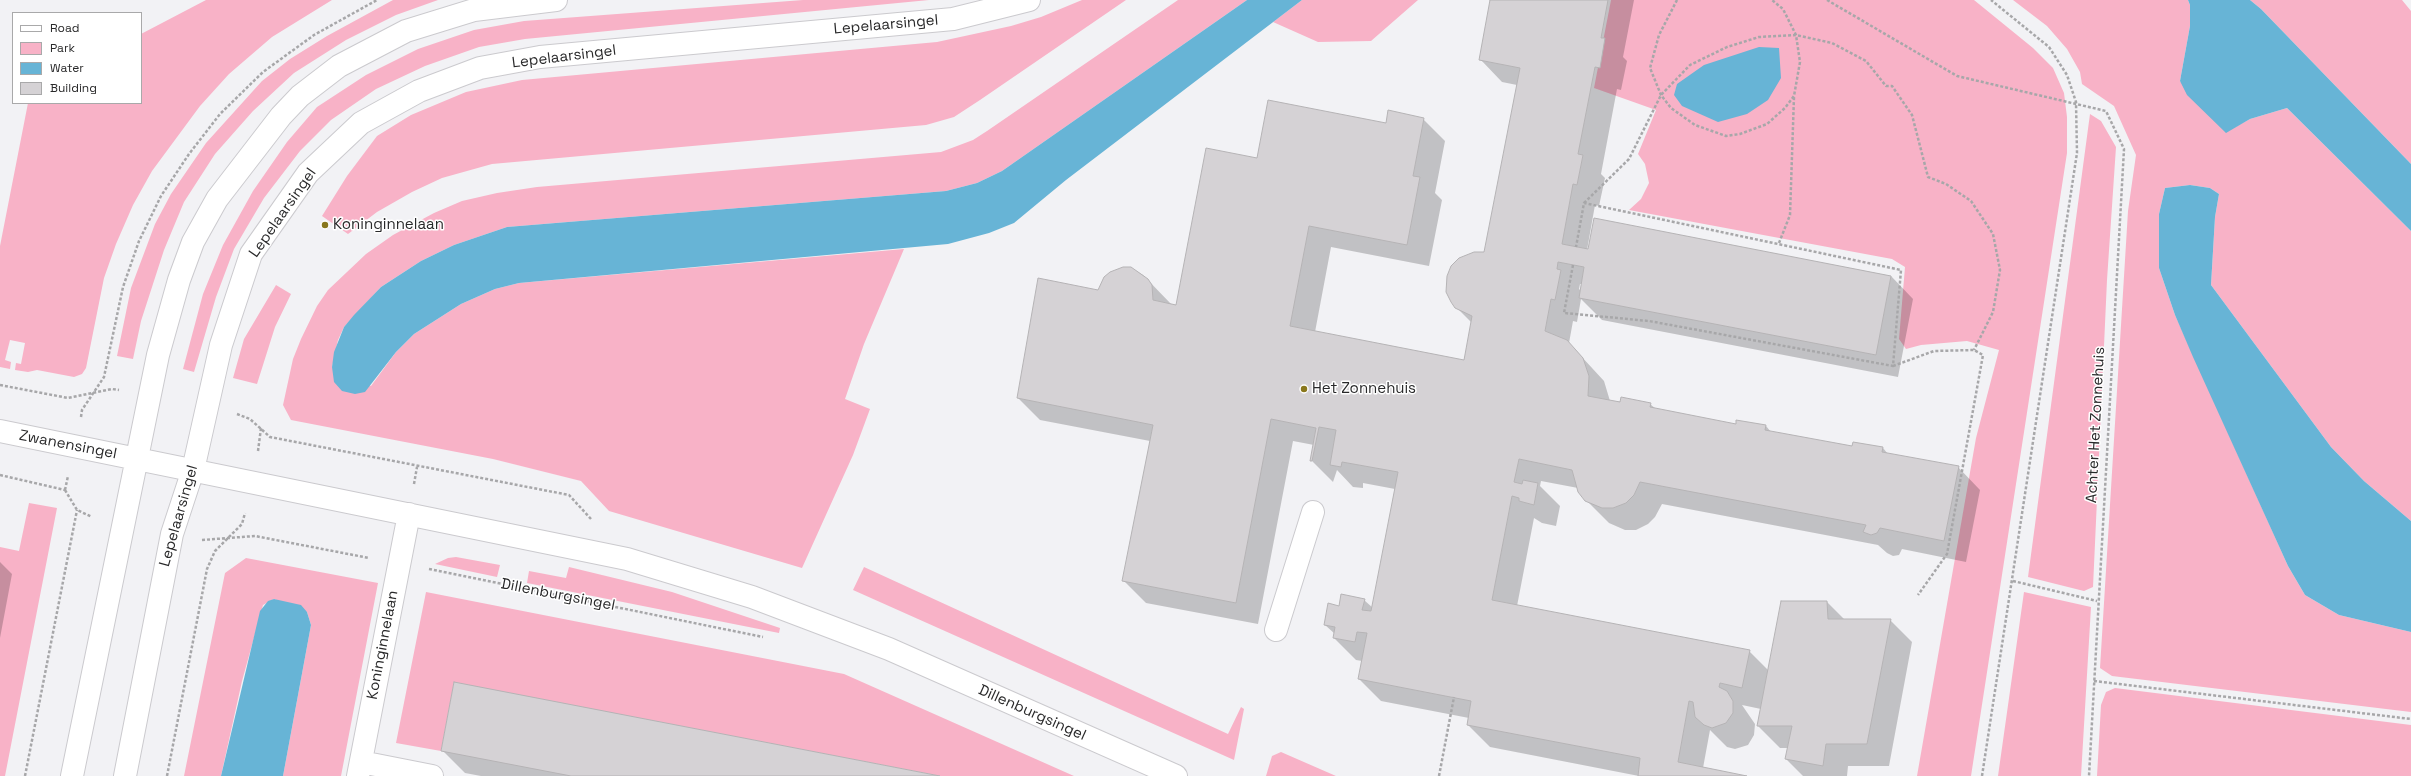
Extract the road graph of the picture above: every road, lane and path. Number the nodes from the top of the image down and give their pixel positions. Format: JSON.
{"nodes":[{"id":1,"x":556,"y":0,"type":"edge"},
{"id":2,"x":1029,"y":0,"type":"edge"},
{"id":3,"x":1677,"y":0,"type":"edge"},
{"id":4,"x":1772,"y":0,"type":"edge"},
{"id":5,"x":1827,"y":0,"type":"edge"},
{"id":6,"x":1991,"y":0,"type":"edge"},
{"id":7,"x":1796,"y":35,"type":"junction"},
{"id":8,"x":1661,"y":95,"type":"junction"},
{"id":9,"x":1794,"y":96,"type":"junction"},
{"id":10,"x":2076,"y":102,"type":"junction"},
{"id":11,"x":1584,"y":203,"type":"junction"},
{"id":12,"x":1779,"y":244,"type":"junction"},
{"id":13,"x":1576,"y":247,"type":"dead end"},
{"id":14,"x":1572,"y":264,"type":"dead end"},
{"id":15,"x":1974,"y":350,"type":"junction"},
{"id":16,"x":1893,"y":366,"type":"junction"},
{"id":17,"x":0,"y":385,"type":"edge"},
{"id":18,"x":93,"y":394,"type":"dead end"},
{"id":19,"x":261,"y":428,"type":"dead end"},
{"id":20,"x":0,"y":431,"type":"edge"},
{"id":21,"x":136,"y":458,"type":"junction"},
{"id":22,"x":193,"y":470,"type":"junction"},
{"id":23,"x":0,"y":475,"type":"edge"},
{"id":24,"x":65,"y":490,"type":"dead end"},
{"id":25,"x":77,"y":510,"type":"dead end"},
{"id":26,"x":1313,"y":512,"type":"dead end"},
{"id":27,"x":408,"y":514,"type":"junction"},
{"id":28,"x":596,"y":524,"type":"dead end"},
{"id":29,"x":399,"y":563,"type":"junction"},
{"id":30,"x":2013,"y":581,"type":"junction"},
{"id":31,"x":1918,"y":595,"type":"dead end"},
{"id":32,"x":2098,"y":601,"type":"junction"},
{"id":33,"x":1276,"y":630,"type":"dead end"},
{"id":34,"x":770,"y":638,"type":"dead end"},
{"id":35,"x":2094,"y":681,"type":"junction"},
{"id":36,"x":1454,"y":698,"type":"dead end"},
{"id":37,"x":2411,"y":719,"type":"edge"},
{"id":38,"x":359,"y":769,"type":"edge"},
{"id":39,"x":25,"y":776,"type":"edge"},
{"id":40,"x":72,"y":776,"type":"edge"},
{"id":41,"x":125,"y":776,"type":"edge"},
{"id":42,"x":167,"y":776,"type":"edge"},
{"id":43,"x":432,"y":776,"type":"edge"},
{"id":44,"x":1176,"y":776,"type":"edge"},
{"id":45,"x":1439,"y":776,"type":"edge"},
{"id":46,"x":1982,"y":776,"type":"edge"},
{"id":47,"x":2089,"y":776,"type":"edge"}],
"edges":[{"from":1,"to":21,"type":"street"},
{"from":2,"to":22,"type":"street","name":"Lepelaarsingel"},
{"from":3,"to":8,"type":"path"},
{"from":4,"to":7,"type":"path"},
{"from":5,"to":10,"type":"path","name":"Achter Het Zonnehuis"},
{"from":6,"to":10,"type":"path"},
{"from":7,"to":8,"type":"path"},
{"from":7,"to":9,"type":"path"},
{"from":7,"to":15,"type":"path"},
{"from":8,"to":9,"type":"path"},
{"from":8,"to":11,"type":"path"},
{"from":9,"to":12,"type":"path"},
{"from":10,"to":30,"type":"path"},
{"from":10,"to":32,"type":"path","name":"Achter Het Zonnehuis"},
{"from":11,"to":12,"type":"path"},
{"from":11,"to":13,"type":"path"},
{"from":12,"to":16,"type":"path"},
{"from":14,"to":16,"type":"path"},
{"from":15,"to":16,"type":"path"},
{"from":15,"to":31,"type":"path"},
{"from":17,"to":18,"type":"path"},
{"from":19,"to":28,"type":"path"},
{"from":20,"to":21,"type":"street","name":"Zwanensingel"},
{"from":21,"to":22,"type":"street","name":"Zwanensingel"},
{"from":21,"to":40,"type":"street"},
{"from":22,"to":27,"type":"street","name":"Dillenburgsingel"},
{"from":22,"to":41,"type":"street","name":"Lepelaarsingel"},
{"from":23,"to":24,"type":"path"},
{"from":25,"to":39,"type":"path"},
{"from":26,"to":33,"type":"street"},
{"from":27,"to":29,"type":"street","name":"Koninginnelaan"},
{"from":27,"to":44,"type":"street","name":"Dillenburgsingel"},
{"from":29,"to":34,"type":"path","name":"Dillenburgsingel"},
{"from":29,"to":38,"type":"street","name":"Koninginnelaan"},
{"from":29,"to":42,"type":"path","name":"Dillenburgsingel"},
{"from":30,"to":32,"type":"path"},
{"from":30,"to":46,"type":"path"},
{"from":32,"to":35,"type":"path","name":"Achter Het Zonnehuis"},
{"from":35,"to":37,"type":"path"},
{"from":35,"to":47,"type":"path","name":"Achter Het Zonnehuis"},
{"from":36,"to":45,"type":"path"},
{"from":38,"to":43,"type":"street"}]}
